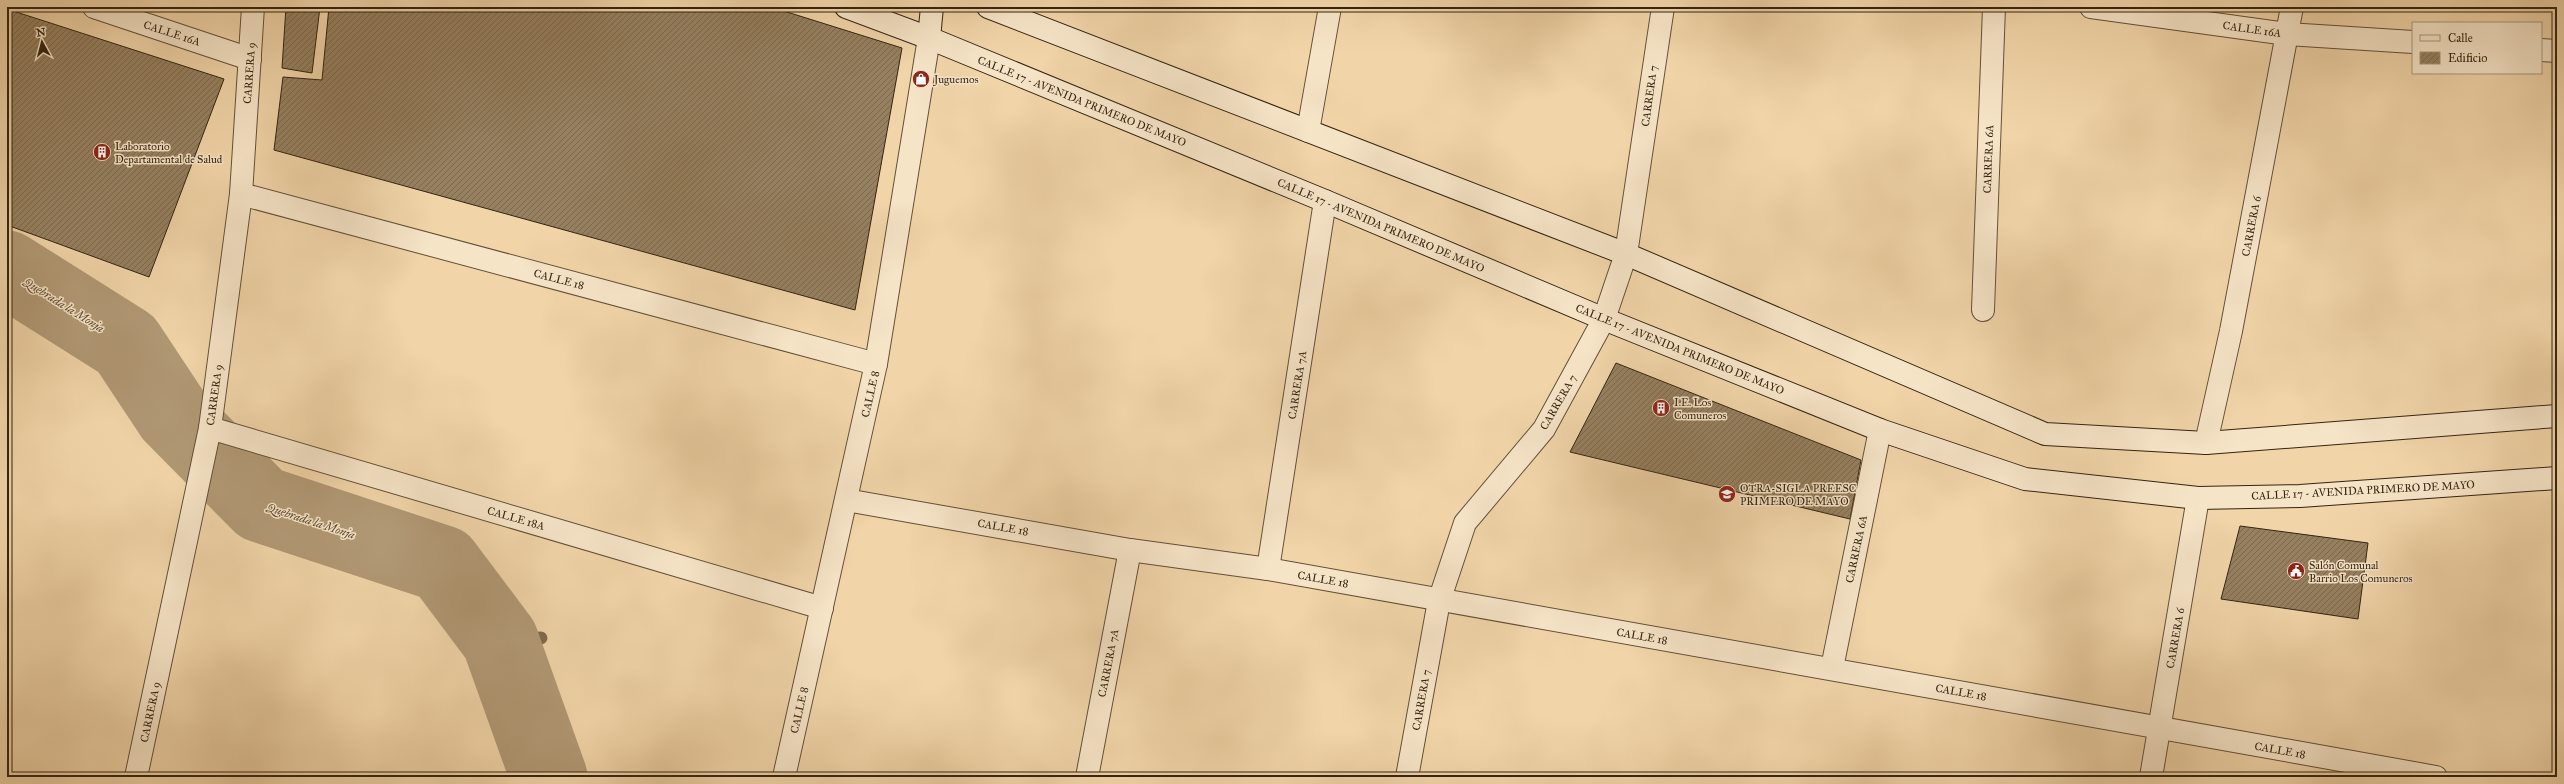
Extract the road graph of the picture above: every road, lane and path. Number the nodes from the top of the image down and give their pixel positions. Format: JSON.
{"nodes":[{"id":1,"x":94,"y":7,"type":"edge"},
{"id":2,"x":253,"y":7,"type":"edge"},
{"id":3,"x":846,"y":7,"type":"edge"},
{"id":4,"x":932,"y":7,"type":"edge"},
{"id":5,"x":988,"y":7,"type":"edge"},
{"id":6,"x":1330,"y":7,"type":"edge"},
{"id":7,"x":1663,"y":7,"type":"edge"},
{"id":8,"x":1994,"y":7,"type":"edge"},
{"id":9,"x":2091,"y":7,"type":"edge"},
{"id":10,"x":2292,"y":7,"type":"edge"},
{"id":11,"x":2287,"y":34,"type":"junction"},
{"id":12,"x":929,"y":38,"type":"junction"},
{"id":13,"x":2412,"y":42,"type":"edge"},
{"id":14,"x":2542,"y":50,"type":"edge"},
{"id":15,"x":2557,"y":51,"type":"edge"},
{"id":16,"x":250,"y":59,"type":"junction"},
{"id":17,"x":1308,"y":131,"type":"junction"},
{"id":18,"x":241,"y":194,"type":"junction"},
{"id":19,"x":1326,"y":201,"type":"junction"},
{"id":20,"x":1626,"y":254,"type":"junction"},
{"id":21,"x":1982,"y":310,"type":"dead end"},
{"id":22,"x":1604,"y":319,"type":"junction"},
{"id":23,"x":876,"y":364,"type":"junction"},
{"id":24,"x":2557,"y":416,"type":"edge"},
{"id":25,"x":210,"y":428,"type":"junction"},
{"id":26,"x":1880,"y":430,"type":"junction"},
{"id":27,"x":2206,"y":443,"type":"junction"},
{"id":28,"x":2557,"y":478,"type":"edge"},
{"id":29,"x":2198,"y":498,"type":"junction"},
{"id":30,"x":846,"y":500,"type":"junction"},
{"id":31,"x":1130,"y":550,"type":"junction"},
{"id":32,"x":1268,"y":569,"type":"junction"},
{"id":33,"x":1439,"y":601,"type":"junction"},
{"id":34,"x":822,"y":608,"type":"junction"},
{"id":35,"x":1832,"y":668,"type":"junction"},
{"id":36,"x":2159,"y":729,"type":"junction"},
{"id":37,"x":136,"y":777,"type":"edge"},
{"id":38,"x":784,"y":777,"type":"edge"},
{"id":39,"x":1087,"y":777,"type":"edge"},
{"id":40,"x":1407,"y":777,"type":"edge"},
{"id":41,"x":2151,"y":777,"type":"edge"},
{"id":42,"x":2436,"y":777,"type":"edge"}],
"edges":[{"from":1,"to":16,"type":"street","name":"CALLE 16A"},
{"from":2,"to":16,"type":"street","name":"CARRERA 9"},
{"from":3,"to":12,"type":"street","name":"CALLE 17 - AVENIDA PRIMERO DE MAYO"},
{"from":4,"to":12,"type":"street","name":"CALLE 8"},
{"from":5,"to":17,"type":"street"},
{"from":6,"to":17,"type":"street"},
{"from":7,"to":20,"type":"street","name":"CARRERA 7"},
{"from":8,"to":21,"type":"street","name":"CARRERA 6A"},
{"from":9,"to":11,"type":"street","name":"CALLE 16A"},
{"from":10,"to":11,"type":"street","name":"CARRERA 6"},
{"from":11,"to":13,"type":"street","name":"CALLE 16A"},
{"from":11,"to":27,"type":"street","name":"CARRERA 6"},
{"from":12,"to":19,"type":"street","name":"CALLE 17 - AVENIDA PRIMERO DE MAYO"},
{"from":12,"to":23,"type":"street","name":"CALLE 8"},
{"from":14,"to":15,"type":"street"},
{"from":16,"to":18,"type":"street","name":"CARRERA 9"},
{"from":17,"to":20,"type":"street"},
{"from":18,"to":23,"type":"street","name":"CALLE 18"},
{"from":18,"to":25,"type":"street","name":"CARRERA 9"},
{"from":19,"to":22,"type":"street","name":"CALLE 17 - AVENIDA PRIMERO DE MAYO"},
{"from":19,"to":32,"type":"street","name":"CARRERA 7A"},
{"from":20,"to":22,"type":"street","name":"CARRERA 7"},
{"from":20,"to":27,"type":"street"},
{"from":22,"to":26,"type":"street","name":"CALLE 17 - AVENIDA PRIMERO DE MAYO"},
{"from":22,"to":33,"type":"street","name":"CARRERA 7"},
{"from":23,"to":30,"type":"street","name":"CALLE 8"},
{"from":24,"to":27,"type":"street"},
{"from":25,"to":34,"type":"street","name":"CALLE 18A"},
{"from":25,"to":37,"type":"street","name":"CARRERA 9"},
{"from":26,"to":29,"type":"street","name":"CALLE 17 - AVENIDA PRIMERO DE MAYO"},
{"from":26,"to":35,"type":"street","name":"CARRERA 6A"},
{"from":28,"to":29,"type":"street","name":"CALLE 17 - AVENIDA PRIMERO DE MAYO"},
{"from":29,"to":36,"type":"street","name":"CARRERA 6"},
{"from":30,"to":31,"type":"street","name":"CALLE 18"},
{"from":30,"to":34,"type":"street","name":"CALLE 8"},
{"from":31,"to":32,"type":"street","name":"CALLE 18"},
{"from":31,"to":39,"type":"street","name":"CARRERA 7A"},
{"from":32,"to":33,"type":"street","name":"CALLE 18"},
{"from":33,"to":35,"type":"street","name":"CALLE 18"},
{"from":33,"to":40,"type":"street","name":"CARRERA 7"},
{"from":34,"to":38,"type":"street","name":"CALLE 8"},
{"from":35,"to":36,"type":"street","name":"CALLE 18"},
{"from":36,"to":41,"type":"street","name":"CARRERA 6"},
{"from":36,"to":42,"type":"street","name":"CALLE 18"}]}
